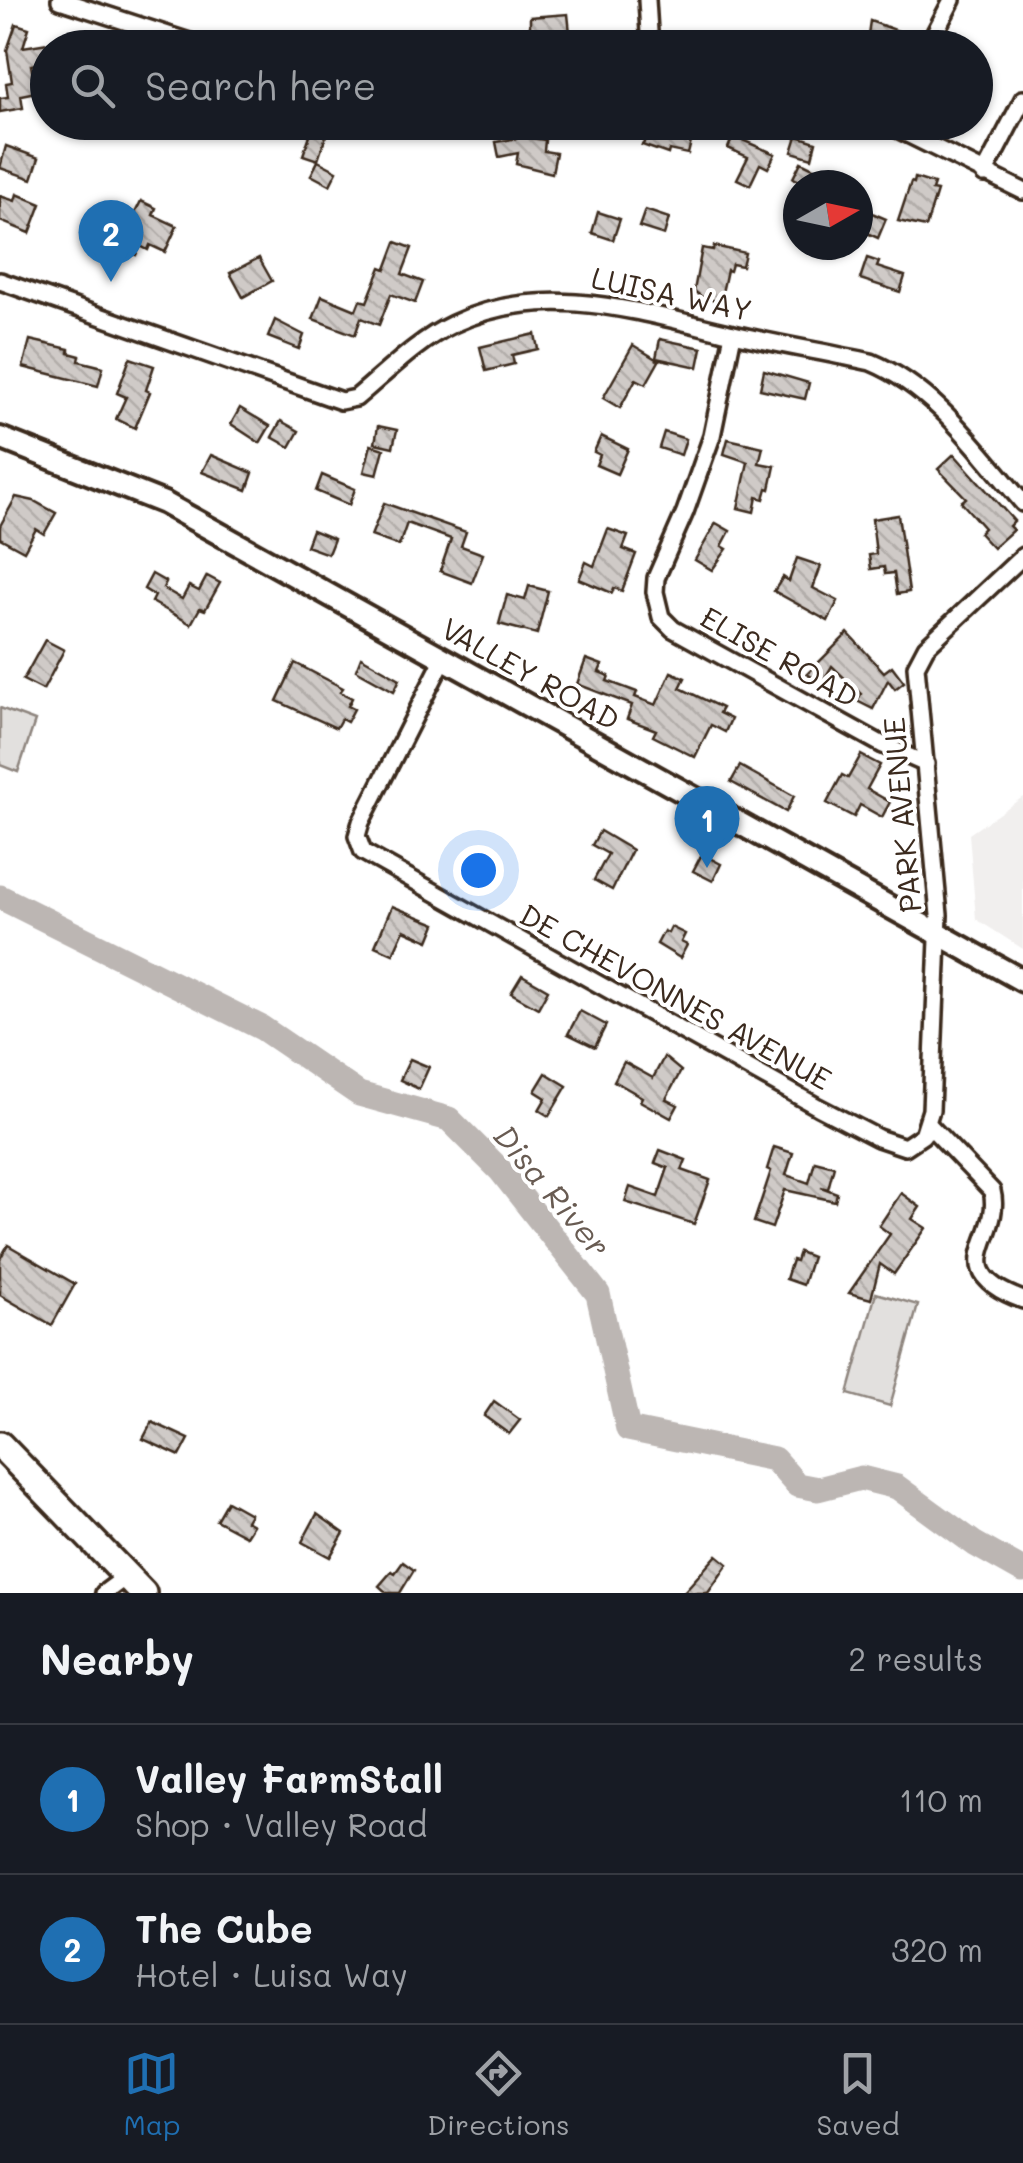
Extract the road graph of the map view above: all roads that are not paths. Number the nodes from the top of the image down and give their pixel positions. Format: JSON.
{"nodes":[{"id":1,"x":60,"y":0,"type":"edge"},
{"id":2,"x":647,"y":0,"type":"edge"},
{"id":3,"x":952,"y":0,"type":"edge"},
{"id":4,"x":152,"y":30,"type":"edge"},
{"id":5,"x":649,"y":30,"type":"edge"},
{"id":6,"x":936,"y":30,"type":"edge"},
{"id":7,"x":1023,"y":98,"type":"edge"},
{"id":8,"x":1016,"y":131,"type":"edge"},
{"id":9,"x":919,"y":140,"type":"edge"},
{"id":10,"x":984,"y":174,"type":"junction"},
{"id":11,"x":1023,"y":191,"type":"edge"},
{"id":12,"x":0,"y":281,"type":"edge"},
{"id":13,"x":733,"y":334,"type":"junction"},
{"id":14,"x":0,"y":438,"type":"edge"},
{"id":15,"x":1023,"y":503,"type":"edge"},
{"id":16,"x":1023,"y":556,"type":"edge"},
{"id":17,"x":444,"y":658,"type":"junction"},
{"id":18,"x":926,"y":764,"type":"junction"},
{"id":19,"x":938,"y":934,"type":"junction"},
{"id":20,"x":1023,"y":981,"type":"edge"},
{"id":21,"x":928,"y":1124,"type":"junction"},
{"id":22,"x":1023,"y":1300,"type":"edge"},
{"id":23,"x":0,"y":1444,"type":"edge"},
{"id":24,"x":135,"y":1585,"type":"edge"},
{"id":25,"x":104,"y":1593,"type":"edge"}],
"edges":[{"from":1,"to":4,"type":"street"},
{"from":2,"to":5,"type":"street"},
{"from":3,"to":6,"type":"street"},
{"from":7,"to":8,"type":"street"},
{"from":8,"to":10,"type":"street"},
{"from":9,"to":10,"type":"street"},
{"from":10,"to":11,"type":"street"},
{"from":12,"to":13,"type":"street","name":"LUISA WAY"},
{"from":13,"to":15,"type":"street","name":"LUISA WAY"},
{"from":13,"to":18,"type":"street","name":"ELISE ROAD"},
{"from":14,"to":17,"type":"street","name":"VALLEY ROAD"},
{"from":16,"to":18,"type":"street","name":"PARK AVENUE"},
{"from":17,"to":19,"type":"street","name":"VALLEY ROAD"},
{"from":17,"to":21,"type":"street","name":"DE CHEVONNES AVENUE"},
{"from":18,"to":19,"type":"street","name":"PARK AVENUE"},
{"from":19,"to":20,"type":"street","name":"VALLEY ROAD"},
{"from":19,"to":21,"type":"street"},
{"from":21,"to":22,"type":"street"},
{"from":23,"to":24,"type":"main road"},
{"from":24,"to":25,"type":"street"}]}
